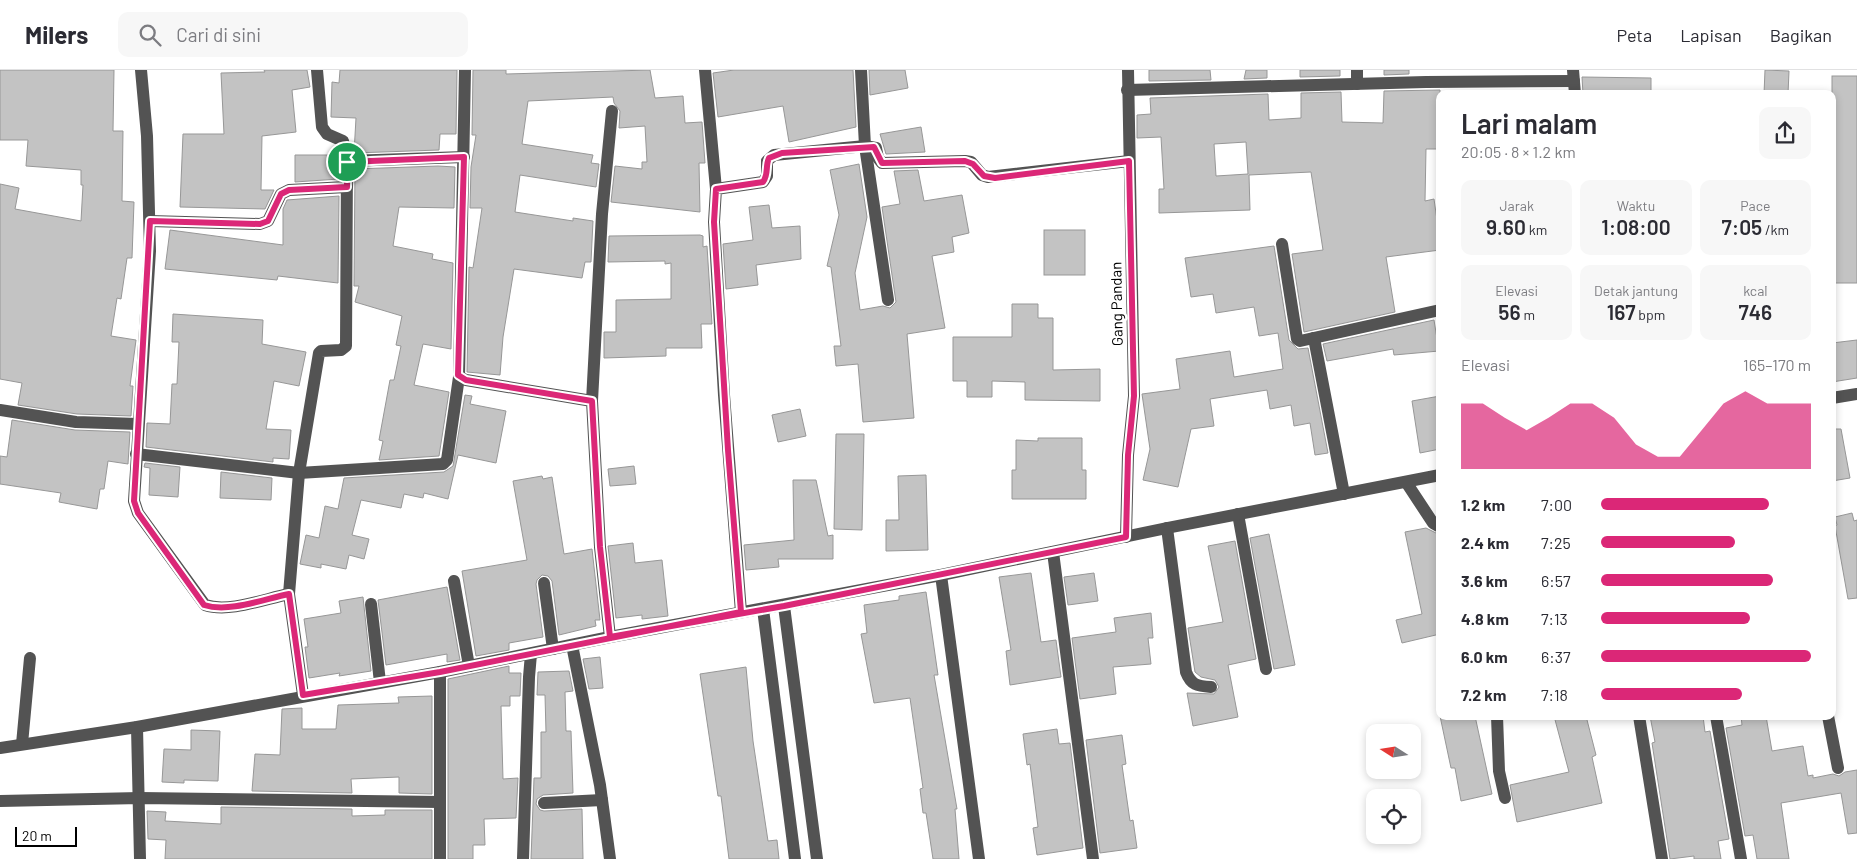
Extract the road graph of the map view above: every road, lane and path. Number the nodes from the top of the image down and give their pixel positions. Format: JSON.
{"nodes":[{"id":1,"x":141,"y":70,"type":"edge"},
{"id":2,"x":317,"y":70,"type":"edge"},
{"id":3,"x":465,"y":70,"type":"edge"},
{"id":4,"x":705,"y":70,"type":"edge"},
{"id":5,"x":862,"y":70,"type":"edge"},
{"id":6,"x":1128,"y":70,"type":"edge"},
{"id":7,"x":1357,"y":70,"type":"edge"},
{"id":8,"x":1574,"y":82,"type":"edge"},
{"id":9,"x":1357,"y":84,"type":"junction"},
{"id":10,"x":1128,"y":90,"type":"junction"},
{"id":11,"x":612,"y":111,"type":"dead end"},
{"id":12,"x":865,"y":146,"type":"junction"},
{"id":13,"x":464,"y":157,"type":"junction"},
{"id":14,"x":1129,"y":161,"type":"junction"},
{"id":15,"x":347,"y":162,"type":"junction"},
{"id":16,"x":347,"y":187,"type":"junction"},
{"id":17,"x":716,"y":189,"type":"junction"},
{"id":18,"x":150,"y":221,"type":"junction"},
{"id":19,"x":1282,"y":244,"type":"dead end"},
{"id":20,"x":888,"y":300,"type":"dead end"},
{"id":21,"x":1436,"y":311,"type":"edge"},
{"id":22,"x":1314,"y":338,"type":"junction"},
{"id":23,"x":459,"y":377,"type":"junction"},
{"id":24,"x":1857,"y":394,"type":"edge"},
{"id":25,"x":1836,"y":397,"type":"edge"},
{"id":26,"x":592,"y":401,"type":"junction"},
{"id":27,"x":0,"y":410,"type":"edge"},
{"id":28,"x":138,"y":424,"type":"junction"},
{"id":29,"x":136,"y":454,"type":"junction"},
{"id":30,"x":299,"y":473,"type":"junction"},
{"id":31,"x":1436,"y":476,"type":"edge"},
{"id":32,"x":1406,"y":482,"type":"junction"},
{"id":33,"x":1344,"y":494,"type":"junction"},
{"id":34,"x":1238,"y":514,"type":"junction"},
{"id":35,"x":1436,"y":525,"type":"edge"},
{"id":36,"x":1167,"y":528,"type":"junction"},
{"id":37,"x":1126,"y":537,"type":"junction"},
{"id":38,"x":1053,"y":552,"type":"junction"},
{"id":39,"x":942,"y":575,"type":"junction"},
{"id":40,"x":454,"y":581,"type":"dead end"},
{"id":41,"x":544,"y":583,"type":"dead end"},
{"id":42,"x":289,"y":594,"type":"junction"},
{"id":43,"x":371,"y":604,"type":"dead end"},
{"id":44,"x":784,"y":606,"type":"junction"},
{"id":45,"x":763,"y":609,"type":"junction"},
{"id":46,"x":741,"y":612,"type":"junction"},
{"id":47,"x":610,"y":637,"type":"junction"},
{"id":48,"x":572,"y":645,"type":"junction"},
{"id":49,"x":553,"y":649,"type":"junction"},
{"id":50,"x":532,"y":654,"type":"junction"},
{"id":51,"x":30,"y":658,"type":"dead end"},
{"id":52,"x":469,"y":666,"type":"junction"},
{"id":53,"x":1266,"y":669,"type":"dead end"},
{"id":54,"x":440,"y":672,"type":"junction"},
{"id":55,"x":380,"y":682,"type":"junction"},
{"id":56,"x":1211,"y":687,"type":"dead end"},
{"id":57,"x":303,"y":695,"type":"junction"},
{"id":58,"x":1497,"y":720,"type":"edge"},
{"id":59,"x":1640,"y":720,"type":"edge"},
{"id":60,"x":1717,"y":720,"type":"edge"},
{"id":61,"x":1829,"y":720,"type":"edge"},
{"id":62,"x":137,"y":727,"type":"junction"},
{"id":63,"x":22,"y":744,"type":"junction"},
{"id":64,"x":0,"y":748,"type":"edge"},
{"id":65,"x":1838,"y":768,"type":"dead end"},
{"id":66,"x":140,"y":798,"type":"junction"},
{"id":67,"x":1505,"y":798,"type":"dead end"},
{"id":68,"x":602,"y":800,"type":"junction"},
{"id":69,"x":0,"y":801,"type":"edge"},
{"id":70,"x":440,"y":802,"type":"junction"},
{"id":71,"x":544,"y":803,"type":"dead end"},
{"id":72,"x":140,"y":859,"type":"edge"},
{"id":73,"x":440,"y":859,"type":"edge"},
{"id":74,"x":522,"y":859,"type":"edge"},
{"id":75,"x":610,"y":859,"type":"edge"},
{"id":76,"x":794,"y":859,"type":"edge"},
{"id":77,"x":817,"y":859,"type":"edge"},
{"id":78,"x":979,"y":859,"type":"edge"},
{"id":79,"x":1093,"y":859,"type":"edge"},
{"id":80,"x":1662,"y":859,"type":"edge"},
{"id":81,"x":1741,"y":859,"type":"edge"}],
"edges":[{"from":1,"to":18,"type":"street"},
{"from":2,"to":15,"type":"street"},
{"from":3,"to":13,"type":"street"},
{"from":4,"to":17,"type":"street"},
{"from":5,"to":12,"type":"street"},
{"from":6,"to":10,"type":"street","name":"Gang Pandan"},
{"from":7,"to":9,"type":"street"},
{"from":8,"to":9,"type":"street"},
{"from":9,"to":10,"type":"street"},
{"from":10,"to":14,"type":"street","name":"Gang Pandan"},
{"from":11,"to":26,"type":"street"},
{"from":12,"to":14,"type":"street"},
{"from":12,"to":17,"type":"street"},
{"from":12,"to":20,"type":"street"},
{"from":13,"to":15,"type":"street"},
{"from":13,"to":23,"type":"street"},
{"from":14,"to":37,"type":"street","name":"Gang Pandan"},
{"from":15,"to":16,"type":"street"},
{"from":16,"to":18,"type":"street"},
{"from":16,"to":30,"type":"street"},
{"from":17,"to":46,"type":"street"},
{"from":18,"to":28,"type":"street"},
{"from":19,"to":22,"type":"street"},
{"from":21,"to":22,"type":"street"},
{"from":22,"to":33,"type":"street"},
{"from":23,"to":26,"type":"street"},
{"from":23,"to":30,"type":"street"},
{"from":24,"to":25,"type":"street"},
{"from":26,"to":47,"type":"street"},
{"from":27,"to":28,"type":"street"},
{"from":28,"to":29,"type":"street"},
{"from":29,"to":30,"type":"street"},
{"from":29,"to":42,"type":"street"},
{"from":30,"to":42,"type":"street"},
{"from":31,"to":32,"type":"street"},
{"from":32,"to":33,"type":"street"},
{"from":32,"to":35,"type":"street"},
{"from":33,"to":34,"type":"street"},
{"from":34,"to":36,"type":"street"},
{"from":34,"to":53,"type":"street"},
{"from":36,"to":37,"type":"street"},
{"from":36,"to":56,"type":"street"},
{"from":37,"to":38,"type":"street"},
{"from":38,"to":39,"type":"street"},
{"from":38,"to":79,"type":"street"},
{"from":39,"to":44,"type":"street"},
{"from":39,"to":78,"type":"street"},
{"from":40,"to":52,"type":"street"},
{"from":41,"to":49,"type":"street"},
{"from":42,"to":57,"type":"street"},
{"from":43,"to":55,"type":"street"},
{"from":44,"to":45,"type":"street"},
{"from":44,"to":77,"type":"street"},
{"from":45,"to":46,"type":"street"},
{"from":45,"to":76,"type":"street"},
{"from":46,"to":47,"type":"street"},
{"from":47,"to":48,"type":"street"},
{"from":48,"to":49,"type":"street"},
{"from":48,"to":68,"type":"street"},
{"from":49,"to":50,"type":"street"},
{"from":50,"to":52,"type":"street"},
{"from":50,"to":74,"type":"street"},
{"from":51,"to":63,"type":"street"},
{"from":52,"to":54,"type":"street"},
{"from":54,"to":55,"type":"street"},
{"from":54,"to":70,"type":"street"},
{"from":55,"to":57,"type":"street"},
{"from":57,"to":62,"type":"street"},
{"from":58,"to":67,"type":"street"},
{"from":59,"to":80,"type":"street"},
{"from":60,"to":81,"type":"street"},
{"from":61,"to":65,"type":"street"},
{"from":62,"to":63,"type":"street"},
{"from":62,"to":66,"type":"street"},
{"from":63,"to":64,"type":"street"},
{"from":66,"to":69,"type":"street"},
{"from":66,"to":70,"type":"street"},
{"from":66,"to":72,"type":"street"},
{"from":68,"to":71,"type":"street"},
{"from":68,"to":75,"type":"street"},
{"from":70,"to":73,"type":"street"}]}
